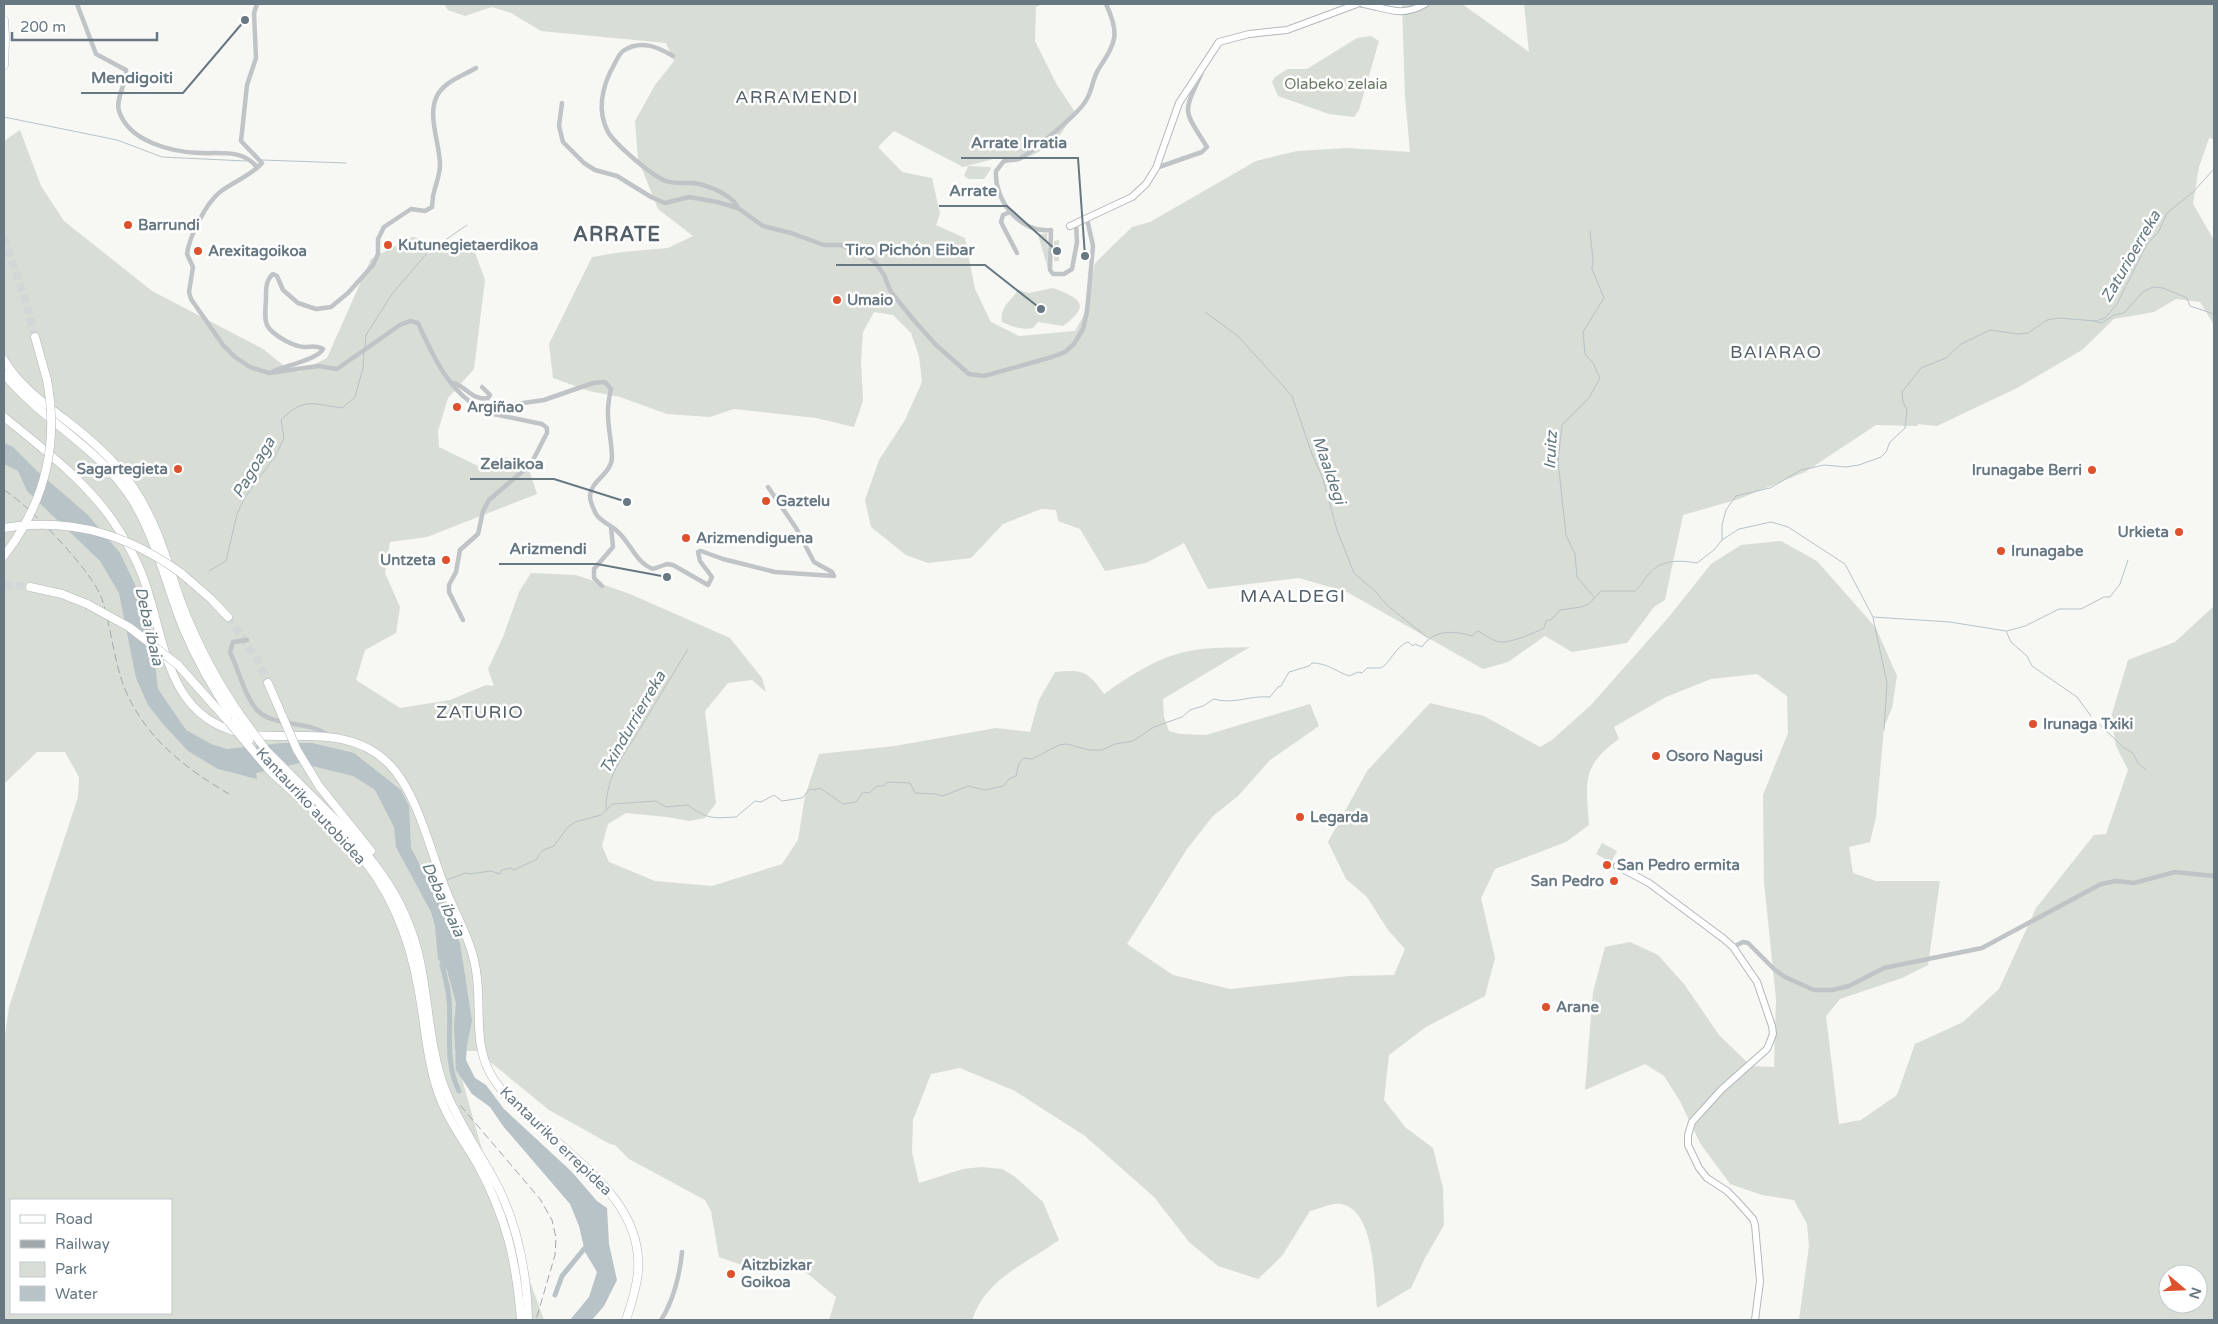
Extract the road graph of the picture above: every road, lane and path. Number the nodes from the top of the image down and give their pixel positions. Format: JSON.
{"nodes":[{"id":1,"x":77,"y":4,"type":"edge"},
{"id":2,"x":258,"y":4,"type":"edge"},
{"id":3,"x":1106,"y":4,"type":"edge"},
{"id":4,"x":1357,"y":4,"type":"edge"},
{"id":5,"x":1362,"y":4,"type":"edge"},
{"id":6,"x":1425,"y":4,"type":"edge"},
{"id":7,"x":4,"y":20,"type":"edge"},
{"id":8,"x":673,"y":56,"type":"dead end"},
{"id":9,"x":1204,"y":64,"type":"junction"},
{"id":10,"x":4,"y":65,"type":"edge"},
{"id":11,"x":476,"y":68,"type":"dead end"},
{"id":12,"x":562,"y":103,"type":"dead end"},
{"id":13,"x":257,"y":167,"type":"junction"},
{"id":14,"x":1156,"y":168,"type":"junction"},
{"id":15,"x":738,"y":208,"type":"junction"},
{"id":16,"x":1008,"y":212,"type":"junction"},
{"id":17,"x":1087,"y":219,"type":"junction"},
{"id":18,"x":1073,"y":225,"type":"joint"},
{"id":19,"x":1017,"y":253,"type":"dead end"},
{"id":20,"x":35,"y":337,"type":"tunnel mouth"},
{"id":21,"x":4,"y":360,"type":"edge"},
{"id":22,"x":273,"y":371,"type":"junction"},
{"id":23,"x":4,"y":374,"type":"edge"},
{"id":24,"x":453,"y":383,"type":"junction"},
{"id":25,"x":482,"y":387,"type":"dead end"},
{"id":26,"x":475,"y":404,"type":"junction"},
{"id":27,"x":4,"y":417,"type":"edge"},
{"id":28,"x":4,"y":421,"type":"edge"},
{"id":29,"x":12,"y":424,"type":"junction"},
{"id":30,"x":768,"y":487,"type":"dead end"},
{"id":31,"x":611,"y":527,"type":"junction"},
{"id":32,"x":4,"y":528,"type":"edge"},
{"id":33,"x":4,"y":556,"type":"edge"},
{"id":34,"x":602,"y":586,"type":"dead end"},
{"id":35,"x":30,"y":588,"type":"tunnel mouth"},
{"id":36,"x":228,"y":617,"type":"tunnel mouth"},
{"id":37,"x":463,"y":620,"type":"dead end"},
{"id":38,"x":247,"y":640,"type":"dead end"},
{"id":39,"x":268,"y":683,"type":"tunnel mouth"},
{"id":40,"x":235,"y":720,"type":"junction"},
{"id":41,"x":329,"y":736,"type":"junction"},
{"id":42,"x":1617,"y":866,"type":"dead end"},
{"id":43,"x":2214,"y":876,"type":"edge"},
{"id":44,"x":397,"y":898,"type":"junction"},
{"id":45,"x":1733,"y":947,"type":"junction"},
{"id":46,"x":682,"y":1252,"type":"dead end"},
{"id":47,"x":521,"y":1320,"type":"edge"},
{"id":48,"x":528,"y":1320,"type":"edge"},
{"id":49,"x":626,"y":1320,"type":"edge"},
{"id":50,"x":661,"y":1320,"type":"edge"},
{"id":51,"x":1755,"y":1320,"type":"edge"}],
"edges":[{"from":1,"to":13,"type":"street"},
{"from":2,"to":13,"type":"street"},
{"from":3,"to":16,"type":"street"},
{"from":4,"to":9,"type":"street"},
{"from":5,"to":6,"type":"street"},
{"from":7,"to":10,"type":"highway"},
{"from":8,"to":15,"type":"street"},
{"from":9,"to":14,"type":"street"},
{"from":9,"to":14,"type":"street"},
{"from":11,"to":22,"type":"street"},
{"from":12,"to":15,"type":"street"},
{"from":13,"to":22,"type":"street"},
{"from":14,"to":17,"type":"street"},
{"from":15,"to":17,"type":"street"},
{"from":16,"to":18,"type":"street"},
{"from":16,"to":19,"type":"street"},
{"from":17,"to":18,"type":"street"},
{"from":20,"to":33,"type":"highway","bridge":true},
{"from":21,"to":40,"type":"highway","name":"Kantauriko autobidea"},
{"from":22,"to":24,"type":"street"},
{"from":23,"to":40,"type":"highway","name":"Kantauriko autobidea"},
{"from":24,"to":25,"type":"street"},
{"from":24,"to":26,"type":"street"},
{"from":26,"to":31,"type":"street"},
{"from":26,"to":37,"type":"street"},
{"from":27,"to":29,"type":"highway","name":"Kantauriko errepidea"},
{"from":28,"to":29,"type":"highway"},
{"from":29,"to":41,"type":"highway","name":"Kantauriko errepidea"},
{"from":30,"to":31,"type":"street"},
{"from":31,"to":34,"type":"street"},
{"from":32,"to":36,"type":"highway","bridge":true},
{"from":35,"to":40,"type":"highway","bridge":true},
{"from":38,"to":41,"type":"street"},
{"from":39,"to":44,"type":"highway","bridge":true},
{"from":40,"to":44,"type":"highway","bridge":true},
{"from":40,"to":47,"type":"highway","name":"Kantauriko autobidea","bridge":true},
{"from":41,"to":49,"type":"highway","name":"Kantauriko errepidea"},
{"from":42,"to":45,"type":"street"},
{"from":43,"to":45,"type":"street"},
{"from":44,"to":48,"type":"highway"},
{"from":45,"to":51,"type":"street"},
{"from":46,"to":50,"type":"street"}]}
